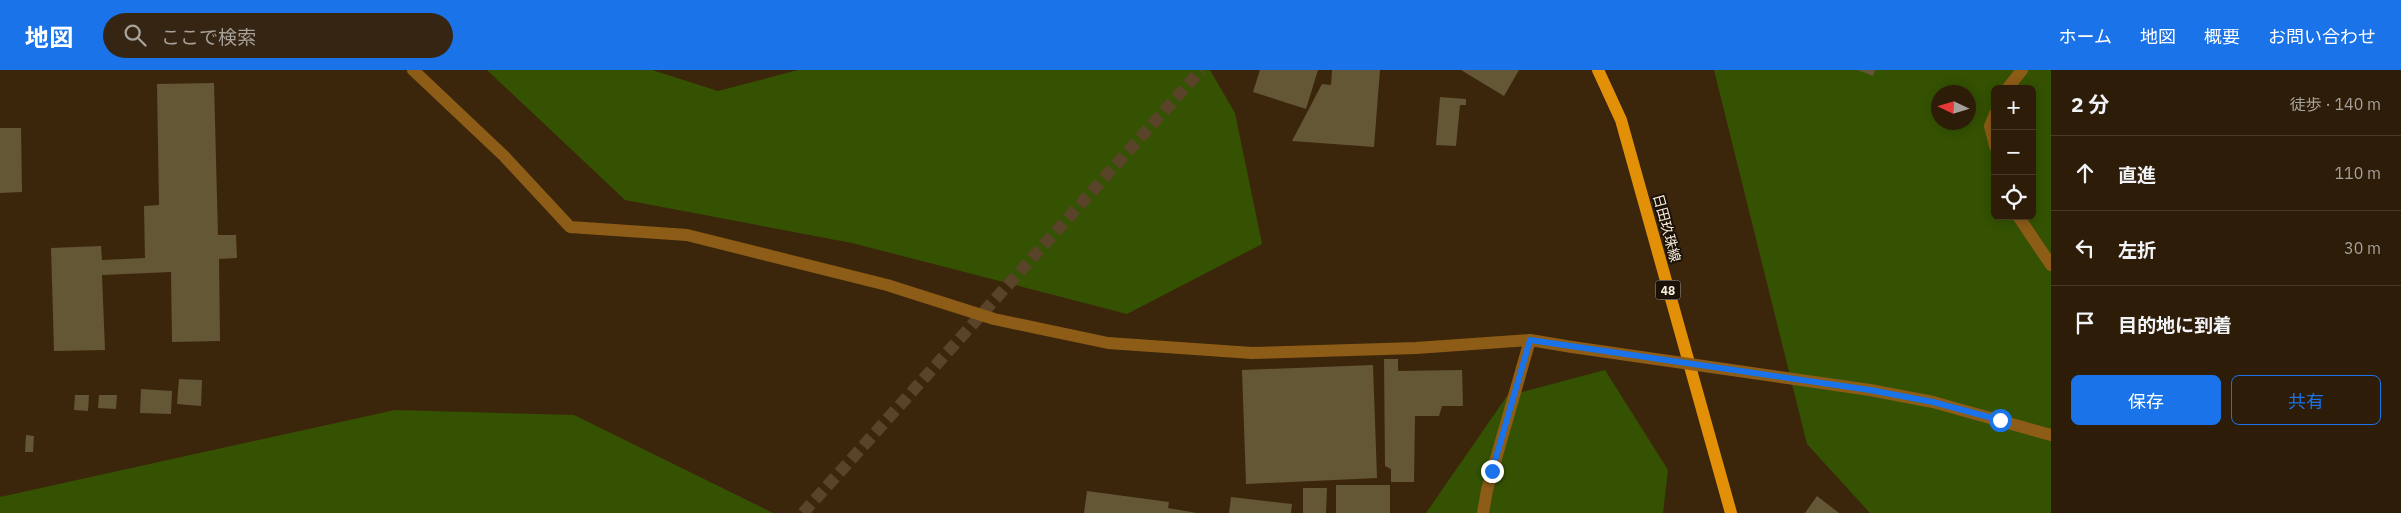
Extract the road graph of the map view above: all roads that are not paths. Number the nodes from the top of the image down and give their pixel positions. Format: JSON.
{"nodes":[{"id":1,"x":413,"y":70,"type":"edge"},
{"id":2,"x":1598,"y":70,"type":"edge"},
{"id":3,"x":2022,"y":70,"type":"edge"},
{"id":4,"x":2010,"y":85,"type":"edge"},
{"id":5,"x":2021,"y":220,"type":"edge"},
{"id":6,"x":2051,"y":265,"type":"edge"},
{"id":7,"x":1530,"y":340,"type":"junction"},
{"id":8,"x":2051,"y":435,"type":"edge"},
{"id":9,"x":1483,"y":513,"type":"edge"},
{"id":10,"x":1731,"y":513,"type":"edge"}],
"edges":[{"from":1,"to":7,"type":"street"},
{"from":2,"to":10,"type":"main road","name":"日田玖珠線","number":"48"},
{"from":3,"to":4,"type":"street"},
{"from":5,"to":6,"type":"street"},
{"from":7,"to":8,"type":"street","bridge":true},
{"from":7,"to":9,"type":"street"}]}
